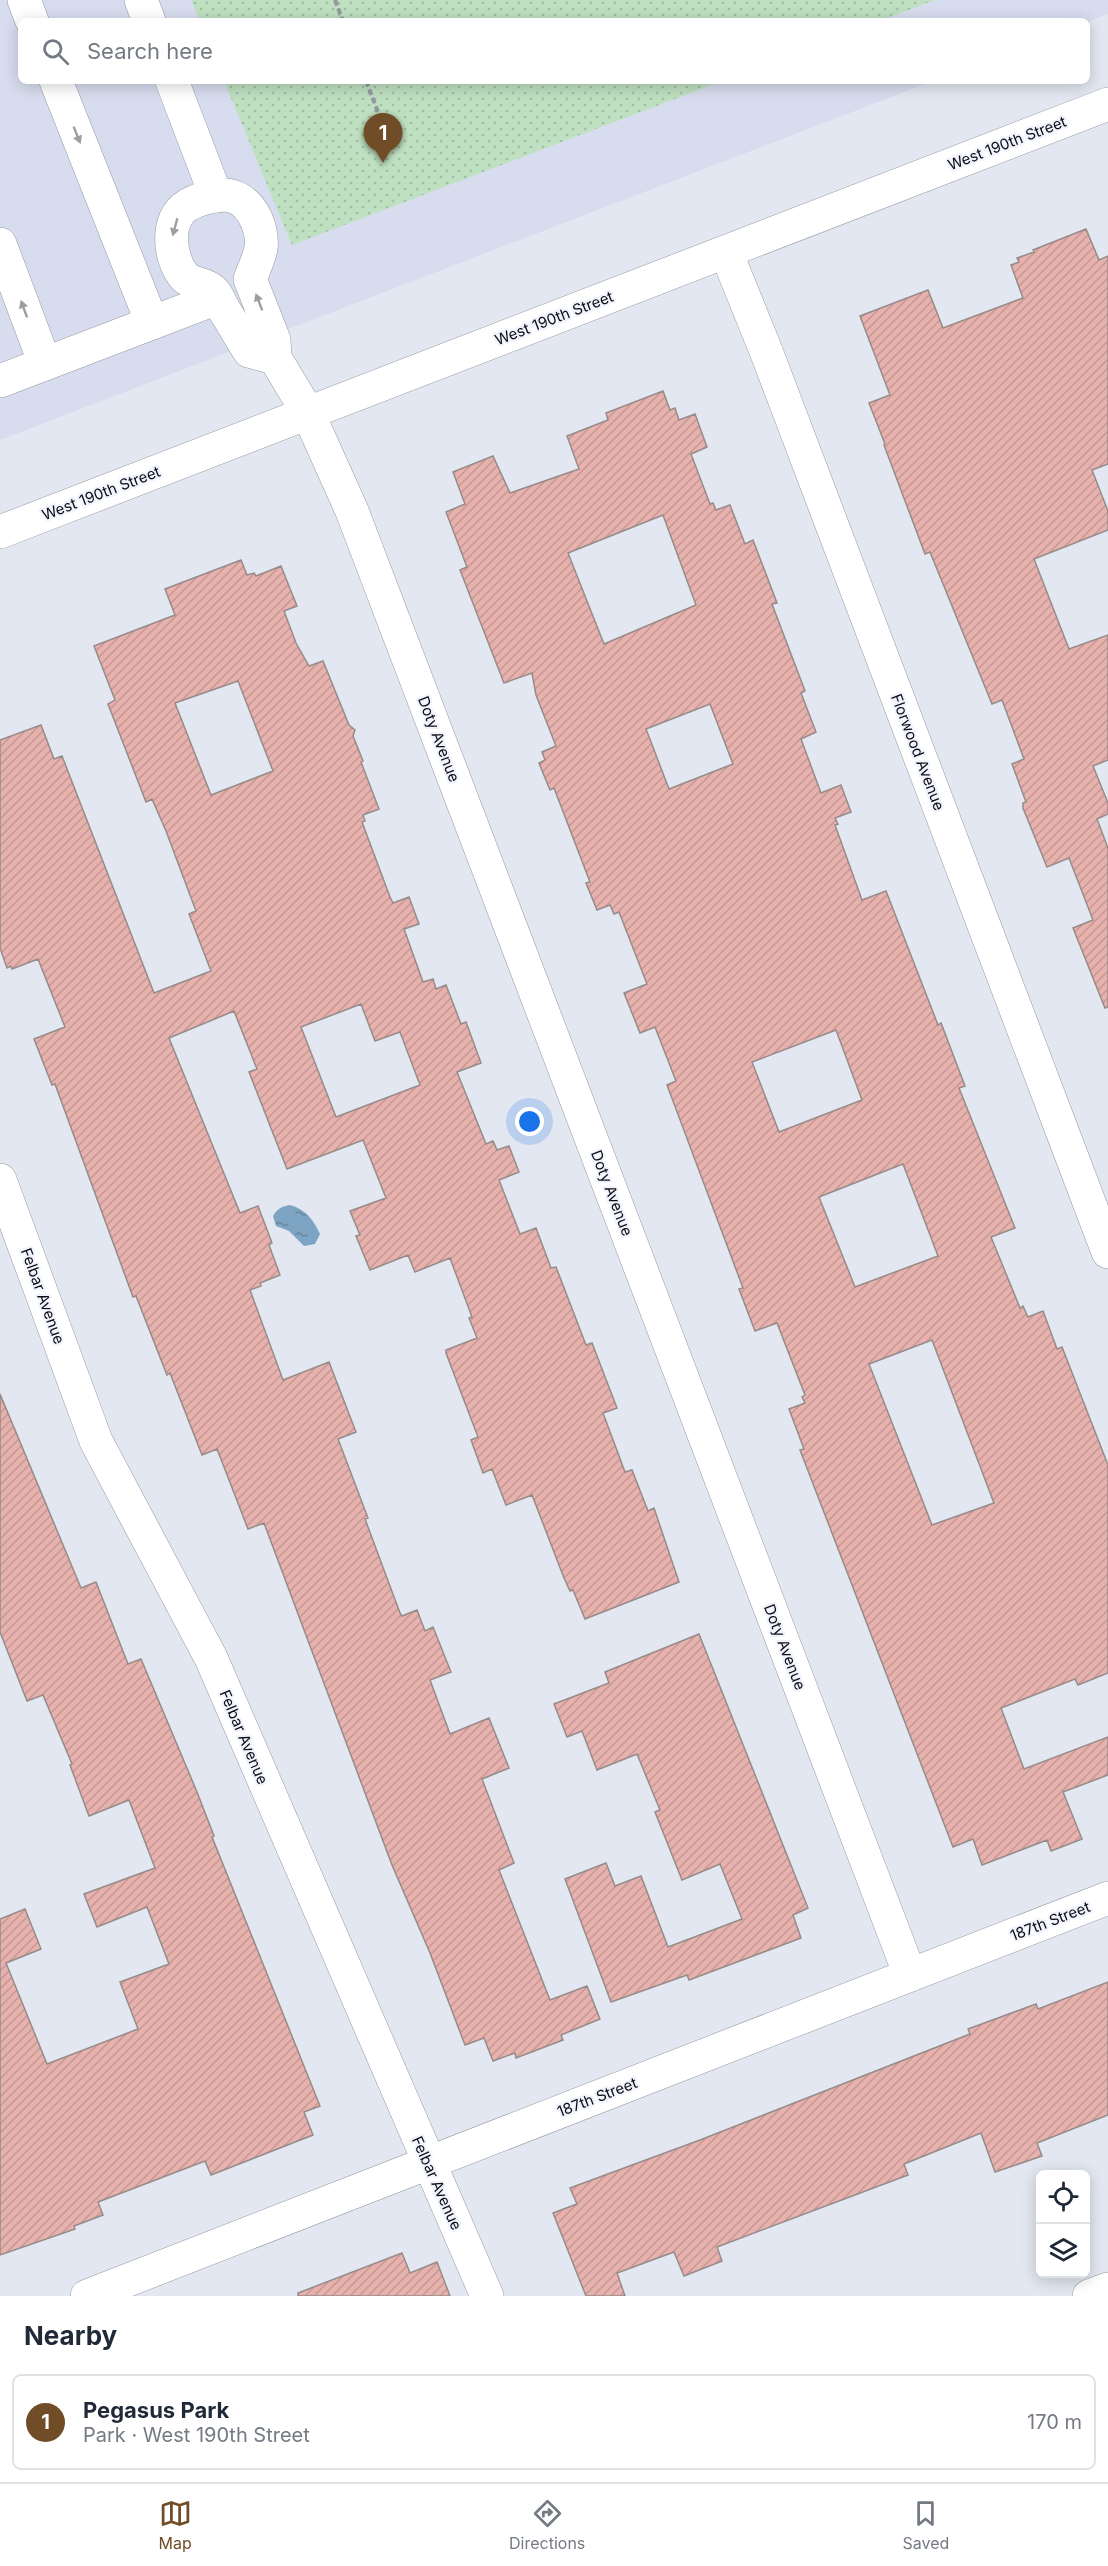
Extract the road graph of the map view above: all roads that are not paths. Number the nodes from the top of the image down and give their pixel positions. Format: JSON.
{"nodes":[{"id":1,"x":24,"y":0,"type":"edge"},
{"id":2,"x":141,"y":0,"type":"edge"},
{"id":3,"x":31,"y":18,"type":"edge"},
{"id":4,"x":148,"y":18,"type":"edge"},
{"id":5,"x":57,"y":84,"type":"edge"},
{"id":6,"x":173,"y":84,"type":"edge"},
{"id":7,"x":1108,"y":104,"type":"edge"},
{"id":8,"x":216,"y":196,"type":"junction"},
{"id":9,"x":0,"y":244,"type":"edge"},
{"id":10,"x":726,"y":252,"type":"junction"},
{"id":11,"x":217,"y":298,"type":"junction"},
{"id":12,"x":152,"y":323,"type":"junction"},
{"id":13,"x":275,"y":358,"type":"junction"},
{"id":14,"x":45,"y":364,"type":"junction"},
{"id":15,"x":0,"y":381,"type":"edge"},
{"id":16,"x":308,"y":413,"type":"junction"},
{"id":17,"x":0,"y":532,"type":"edge"},
{"id":18,"x":0,"y":1180,"type":"edge"},
{"id":19,"x":1108,"y":1252,"type":"edge"},
{"id":20,"x":1108,"y":1899,"type":"edge"},
{"id":21,"x":910,"y":1975,"type":"junction"},
{"id":22,"x":429,"y":2163,"type":"junction"},
{"id":23,"x":1108,"y":2289,"type":"edge"},
{"id":24,"x":87,"y":2296,"type":"edge"},
{"id":25,"x":487,"y":2296,"type":"edge"},
{"id":26,"x":1089,"y":2296,"type":"edge"}],
"edges":[{"from":1,"to":3,"type":"street"},
{"from":2,"to":4,"type":"street"},
{"from":5,"to":12,"type":"street","one_way":true},
{"from":6,"to":8,"type":"street"},
{"from":7,"to":10,"type":"street","name":"West 190th Street"},
{"from":8,"to":11,"type":"street","one_way":true},
{"from":13,"to":8,"type":"street","one_way":true},
{"from":14,"to":9,"type":"street","one_way":true},
{"from":10,"to":16,"type":"street","name":"West 190th Street"},
{"from":10,"to":19,"type":"street","name":"Florwood Avenue"},
{"from":11,"to":12,"type":"street"},
{"from":11,"to":13,"type":"street"},
{"from":12,"to":14,"type":"street"},
{"from":13,"to":16,"type":"street","name":"Doty Avenue"},
{"from":14,"to":15,"type":"street"},
{"from":16,"to":17,"type":"street","name":"West 190th Street"},
{"from":16,"to":21,"type":"street","name":"Doty Avenue"},
{"from":18,"to":22,"type":"street","name":"Felbar Avenue"},
{"from":20,"to":21,"type":"street","name":"187th Street"},
{"from":21,"to":22,"type":"street","name":"187th Street"},
{"from":22,"to":24,"type":"street","name":"187th Street"},
{"from":22,"to":25,"type":"street","name":"Felbar Avenue"},
{"from":23,"to":26,"type":"street"}]}
